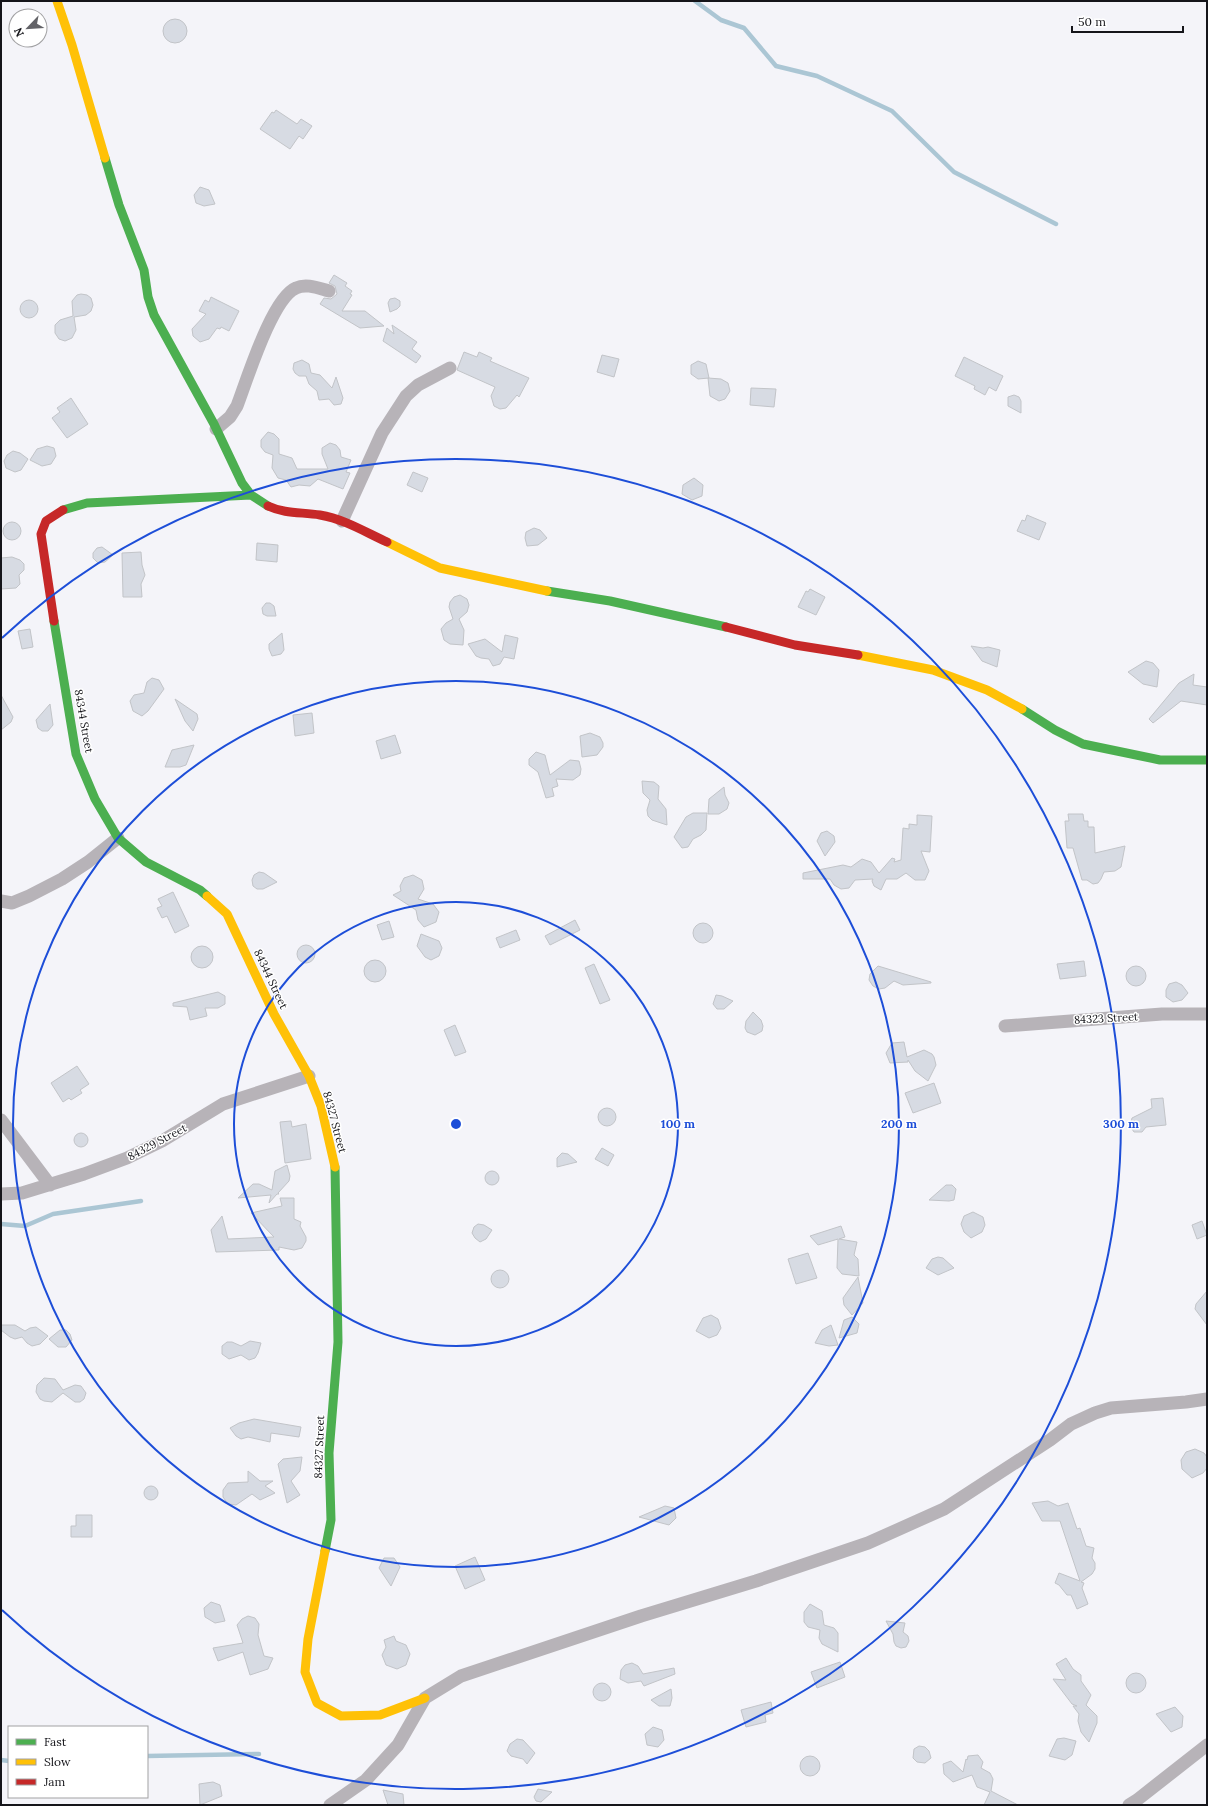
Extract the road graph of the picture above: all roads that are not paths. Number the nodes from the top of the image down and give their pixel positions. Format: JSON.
{"nodes":[{"id":1,"x":57,"y":1,"type":"edge"},
{"id":2,"x":329,"y":291,"type":"dead end"},
{"id":3,"x":450,"y":368,"type":"dead end"},
{"id":4,"x":216,"y":429,"type":"junction"},
{"id":5,"x":251,"y":495,"type":"junction"},
{"id":6,"x":342,"y":521,"type":"junction"},
{"id":7,"x":1207,"y":760,"type":"edge"},
{"id":8,"x":118,"y":838,"type":"junction"},
{"id":9,"x":1,"y":901,"type":"edge"},
{"id":10,"x":1207,"y":1014,"type":"edge"},
{"id":11,"x":1006,"y":1026,"type":"dead end"},
{"id":12,"x":309,"y":1076,"type":"junction"},
{"id":13,"x":1,"y":1120,"type":"edge"},
{"id":14,"x":50,"y":1185,"type":"junction"},
{"id":15,"x":1,"y":1194,"type":"edge"},
{"id":16,"x":1207,"y":1399,"type":"edge"},
{"id":17,"x":426,"y":1698,"type":"junction"},
{"id":18,"x":1207,"y":1745,"type":"edge"},
{"id":19,"x":330,"y":1805,"type":"edge"},
{"id":20,"x":1129,"y":1805,"type":"edge"}],
"edges":[{"from":1,"to":4,"type":"street"},
{"from":2,"to":4,"type":"street"},
{"from":3,"to":6,"type":"street"},
{"from":4,"to":5,"type":"street"},
{"from":5,"to":6,"type":"street"},
{"from":5,"to":8,"type":"street","name":"84344 Street"},
{"from":6,"to":7,"type":"street"},
{"from":8,"to":9,"type":"street"},
{"from":8,"to":12,"type":"street","name":"84344 Street"},
{"from":10,"to":11,"type":"street","name":"84323 Street"},
{"from":12,"to":14,"type":"street","name":"84329 Street"},
{"from":12,"to":17,"type":"street","name":"84327 Street"},
{"from":13,"to":14,"type":"street"},
{"from":14,"to":15,"type":"street","name":"84329 Street"},
{"from":16,"to":17,"type":"street"},
{"from":17,"to":19,"type":"street"},
{"from":18,"to":20,"type":"street"}]}
